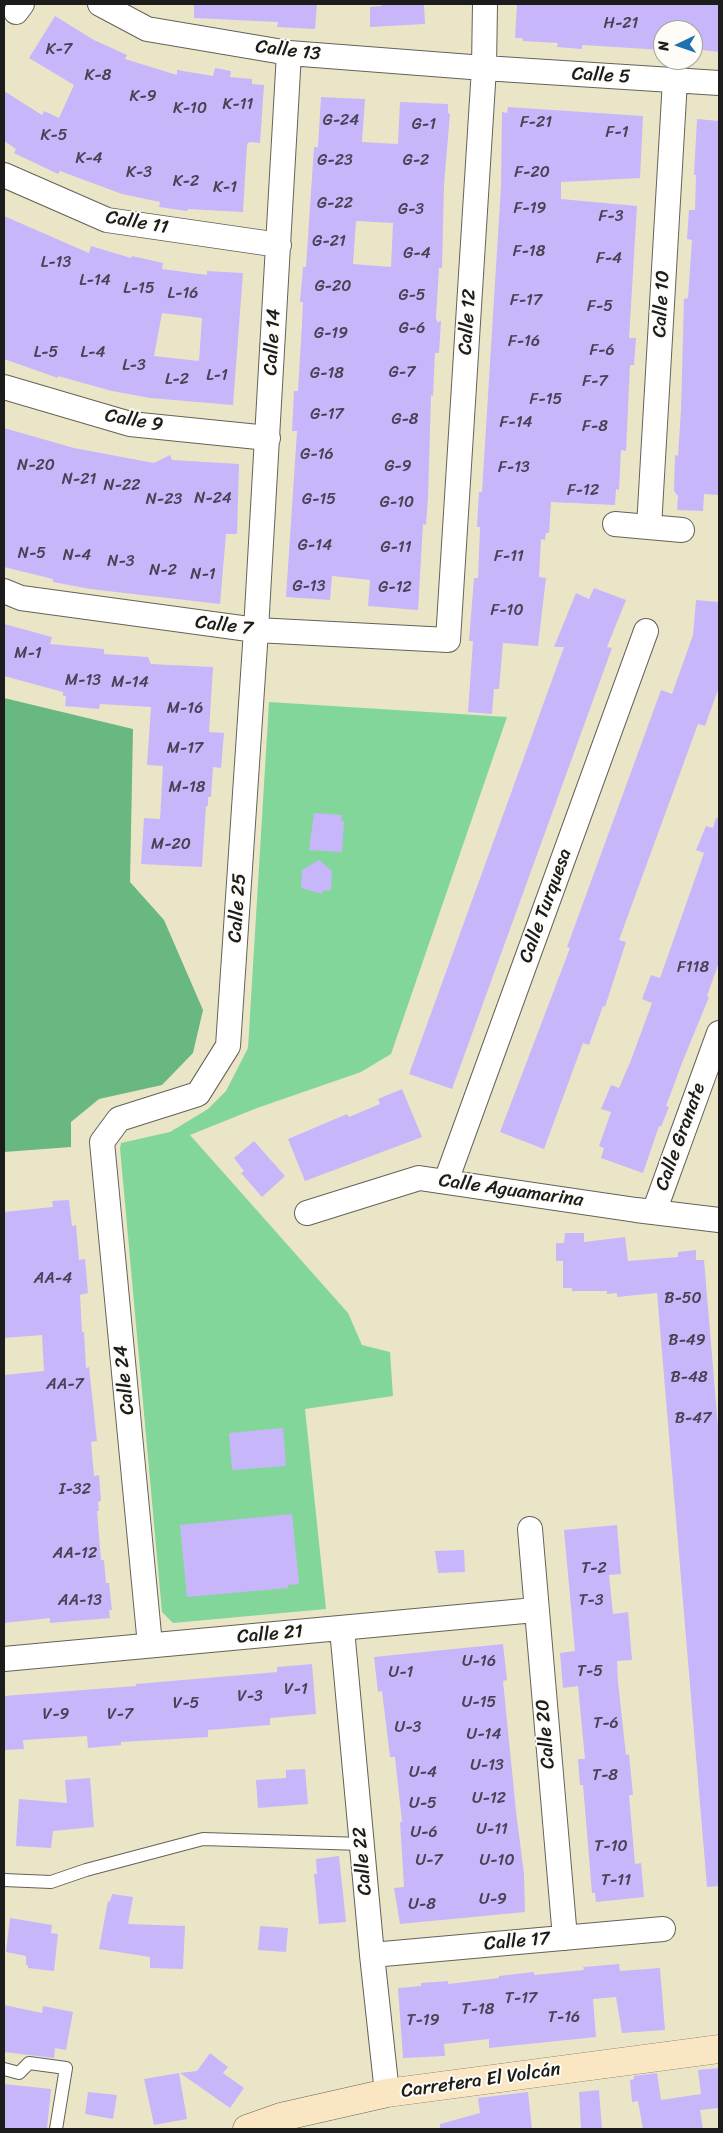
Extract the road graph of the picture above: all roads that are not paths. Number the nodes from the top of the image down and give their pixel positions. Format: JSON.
{"nodes":[{"id":1,"x":100,"y":4,"type":"edge"},
{"id":2,"x":485,"y":4,"type":"edge"},
{"id":3,"x":289,"y":53,"type":"junction"},
{"id":4,"x":484,"y":68,"type":"junction"},
{"id":5,"x":675,"y":80,"type":"junction"},
{"id":6,"x":719,"y":83,"type":"edge"},
{"id":7,"x":4,"y":175,"type":"edge"},
{"id":8,"x":279,"y":245,"type":"junction"},
{"id":9,"x":4,"y":387,"type":"edge"},
{"id":10,"x":268,"y":438,"type":"junction"},
{"id":11,"x":615,"y":524,"type":"dead end"},
{"id":12,"x":649,"y":528,"type":"junction"},
{"id":13,"x":682,"y":530,"type":"dead end"},
{"id":14,"x":4,"y":591,"type":"edge"},
{"id":15,"x":256,"y":630,"type":"junction"},
{"id":16,"x":646,"y":631,"type":"dead end"},
{"id":17,"x":448,"y":640,"type":"joint"},
{"id":18,"x":719,"y":1033,"type":"edge"},
{"id":19,"x":118,"y":1119,"type":"joint"},
{"id":20,"x":446,"y":1181,"type":"junction"},
{"id":21,"x":654,"y":1212,"type":"junction"},
{"id":22,"x":307,"y":1213,"type":"dead end"},
{"id":23,"x":719,"y":1220,"type":"edge"},
{"id":24,"x":530,"y":1529,"type":"dead end"},
{"id":25,"x":535,"y":1610,"type":"junction"},
{"id":26,"x":342,"y":1629,"type":"junction"},
{"id":27,"x":150,"y":1645,"type":"junction"},
{"id":28,"x":4,"y":1659,"type":"edge"},
{"id":29,"x":362,"y":1844,"type":"junction"},
{"id":30,"x":4,"y":1880,"type":"edge"},
{"id":31,"x":663,"y":1929,"type":"dead end"},
{"id":32,"x":565,"y":1938,"type":"junction"},
{"id":33,"x":372,"y":1955,"type":"junction"},
{"id":34,"x":719,"y":2049,"type":"edge"},
{"id":35,"x":4,"y":2069,"type":"edge"},
{"id":36,"x":388,"y":2093,"type":"junction"},
{"id":37,"x":56,"y":2129,"type":"edge"},
{"id":38,"x":247,"y":2129,"type":"edge"}],
"edges":[{"from":1,"to":3,"type":"street","name":"Calle 13"},
{"from":2,"to":4,"type":"street","name":"Calle 12"},
{"from":3,"to":4,"type":"street","name":"Calle 13"},
{"from":3,"to":8,"type":"street","name":"Calle 14"},
{"from":4,"to":5,"type":"street","name":"Calle 5"},
{"from":4,"to":17,"type":"street","name":"Calle 12"},
{"from":5,"to":6,"type":"street","name":"Calle 5"},
{"from":5,"to":12,"type":"street","name":"Calle 10"},
{"from":7,"to":8,"type":"street","name":"Calle 11"},
{"from":8,"to":10,"type":"street","name":"Calle 14"},
{"from":9,"to":10,"type":"street","name":"Calle 9"},
{"from":10,"to":15,"type":"street","name":"Calle 14"},
{"from":11,"to":12,"type":"street"},
{"from":12,"to":13,"type":"street"},
{"from":14,"to":15,"type":"street","name":"Calle 7"},
{"from":15,"to":17,"type":"street","name":"Calle 7"},
{"from":15,"to":19,"type":"street","name":"Calle 25"},
{"from":16,"to":20,"type":"street","name":"Calle Turquesa"},
{"from":18,"to":21,"type":"street","name":"Calle Granate"},
{"from":19,"to":27,"type":"street","name":"Calle 24"},
{"from":20,"to":21,"type":"street","name":"Calle Aguamarina"},
{"from":20,"to":22,"type":"street","name":"Calle Aguamarina"},
{"from":21,"to":23,"type":"street","name":"Calle Aguamarina"},
{"from":24,"to":25,"type":"street","name":"Calle 20"},
{"from":25,"to":26,"type":"street","name":"Calle 21"},
{"from":25,"to":32,"type":"street","name":"Calle 20"},
{"from":26,"to":27,"type":"street","name":"Calle 21"},
{"from":26,"to":29,"type":"street","name":"Calle 22"},
{"from":27,"to":28,"type":"street","name":"Calle 21"},
{"from":29,"to":30,"type":"lane"},
{"from":29,"to":33,"type":"street","name":"Calle 22"},
{"from":31,"to":32,"type":"street","name":"Calle 17"},
{"from":32,"to":33,"type":"street","name":"Calle 17"},
{"from":33,"to":36,"type":"street","name":"Calle 22"},
{"from":34,"to":36,"type":"street","name":"Carretera El Volcán"},
{"from":35,"to":37,"type":"lane"},
{"from":36,"to":38,"type":"street","name":"Carretera El Volcán"}]}
